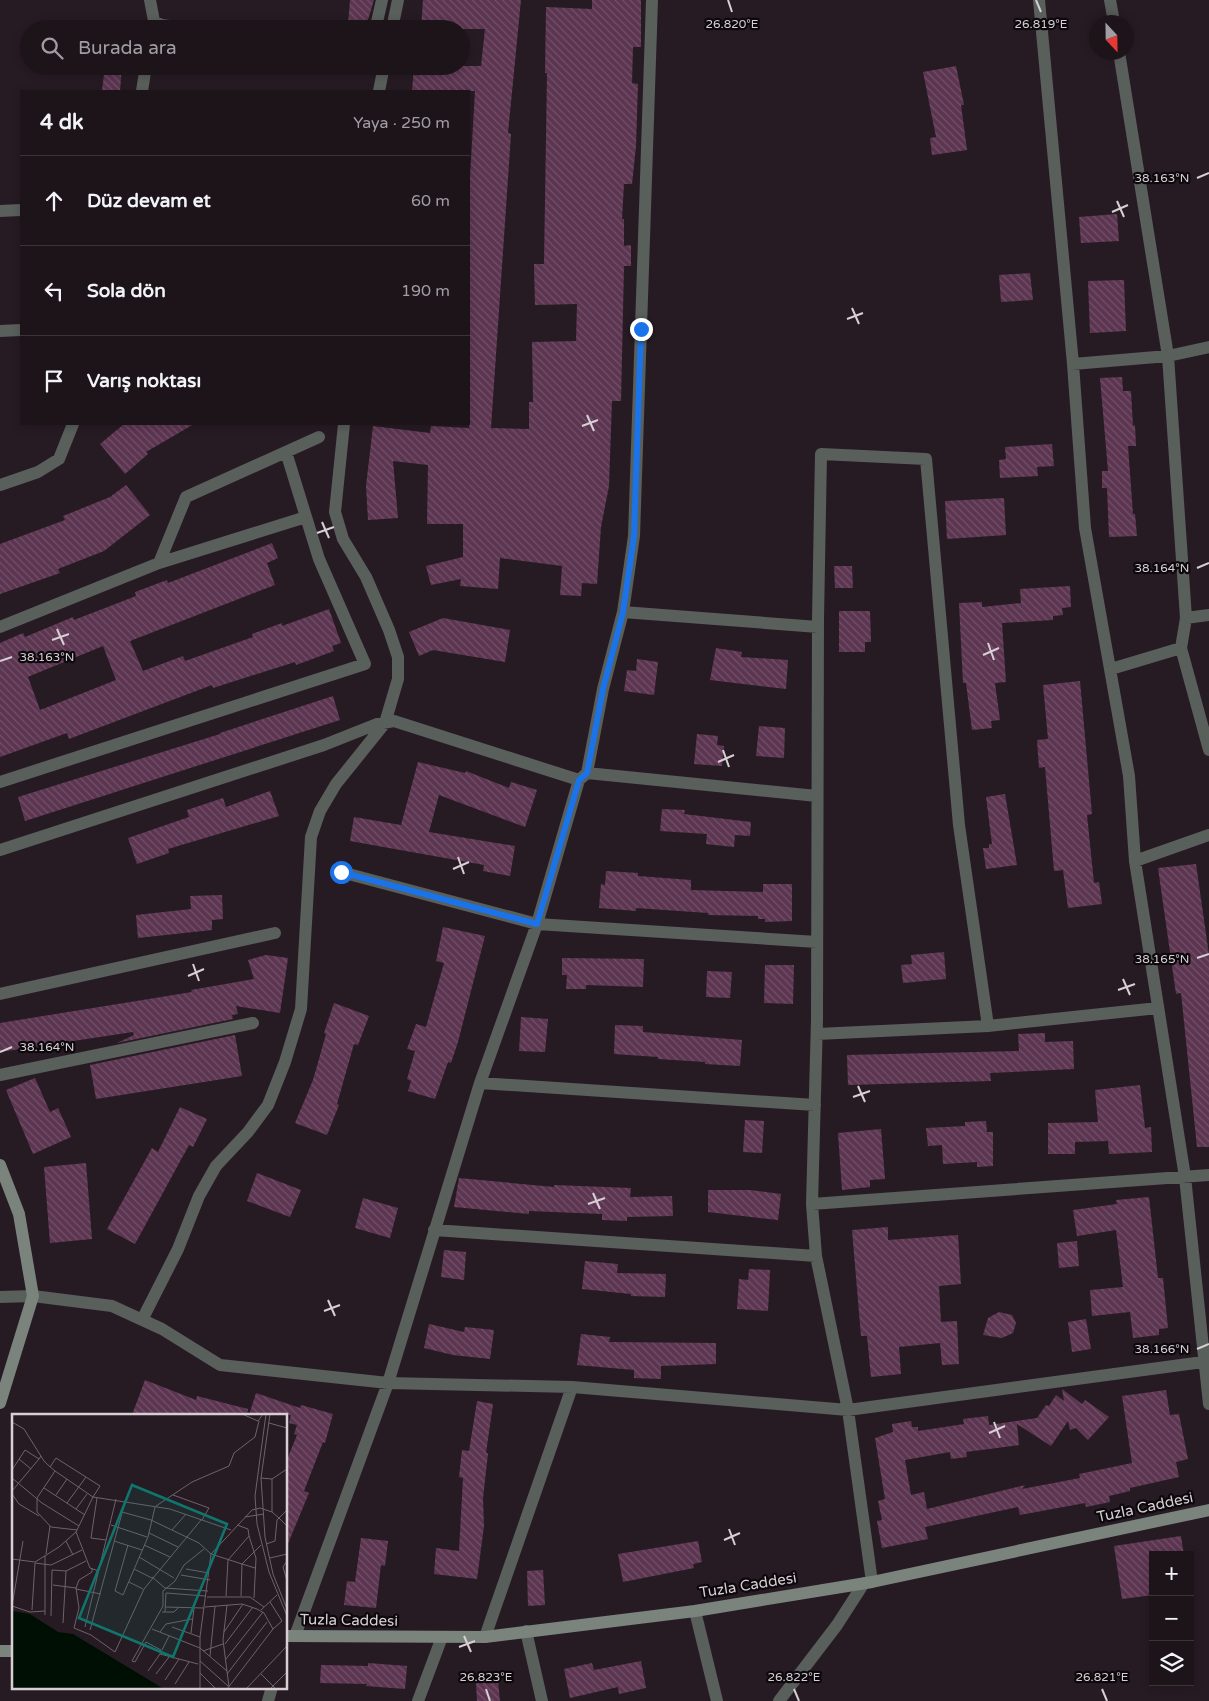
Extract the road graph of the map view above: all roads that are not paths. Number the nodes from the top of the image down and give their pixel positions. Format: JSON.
{"nodes":[{"id":1,"x":150,"y":0,"type":"edge"},
{"id":2,"x":382,"y":0,"type":"edge"},
{"id":3,"x":398,"y":0,"type":"edge"},
{"id":4,"x":652,"y":0,"type":"edge"},
{"id":5,"x":1039,"y":0,"type":"edge"},
{"id":6,"x":1110,"y":0,"type":"edge"},
{"id":7,"x":1113,"y":15,"type":"edge"},
{"id":8,"x":152,"y":20,"type":"edge"},
{"id":9,"x":377,"y":20,"type":"edge"},
{"id":10,"x":394,"y":20,"type":"edge"},
{"id":11,"x":1120,"y":60,"type":"edge"},
{"id":12,"x":145,"y":75,"type":"edge"},
{"id":13,"x":382,"y":75,"type":"edge"},
{"id":14,"x":142,"y":90,"type":"edge"},
{"id":15,"x":379,"y":90,"type":"edge"},
{"id":16,"x":20,"y":210,"type":"edge"},
{"id":17,"x":0,"y":211,"type":"edge"},
{"id":18,"x":20,"y":330,"type":"edge"},
{"id":19,"x":0,"y":331,"type":"edge"},
{"id":20,"x":1209,"y":347,"type":"edge"},
{"id":21,"x":1168,"y":356,"type":"junction"},
{"id":22,"x":1074,"y":364,"type":"junction"},
{"id":23,"x":73,"y":425,"type":"edge"},
{"id":24,"x":344,"y":425,"type":"edge"},
{"id":25,"x":319,"y":437,"type":"dead end"},
{"id":26,"x":286,"y":452,"type":"junction"},
{"id":27,"x":0,"y":485,"type":"edge"},
{"id":28,"x":306,"y":517,"type":"junction"},
{"id":29,"x":159,"y":563,"type":"junction"},
{"id":30,"x":623,"y":612,"type":"junction"},
{"id":31,"x":1209,"y":615,"type":"edge"},
{"id":32,"x":1186,"y":618,"type":"junction"},
{"id":33,"x":0,"y":627,"type":"edge"},
{"id":34,"x":818,"y":627,"type":"junction"},
{"id":35,"x":1181,"y":648,"type":"junction"},
{"id":36,"x":1111,"y":669,"type":"junction"},
{"id":37,"x":385,"y":723,"type":"junction"},
{"id":38,"x":1209,"y":750,"type":"edge"},
{"id":39,"x":583,"y":776,"type":"junction"},
{"id":40,"x":0,"y":782,"type":"edge"},
{"id":41,"x":818,"y":796,"type":"junction"},
{"id":42,"x":1209,"y":835,"type":"edge"},
{"id":43,"x":0,"y":850,"type":"edge"},
{"id":44,"x":1135,"y":861,"type":"junction"},
{"id":45,"x":341,"y":872,"type":"dead end"},
{"id":46,"x":537,"y":924,"type":"junction"},
{"id":47,"x":275,"y":933,"type":"dead end"},
{"id":48,"x":818,"y":942,"type":"junction"},
{"id":49,"x":0,"y":994,"type":"edge"},
{"id":50,"x":1158,"y":1008,"type":"junction"},
{"id":51,"x":254,"y":1023,"type":"dead end"},
{"id":52,"x":988,"y":1026,"type":"junction"},
{"id":53,"x":817,"y":1034,"type":"junction"},
{"id":54,"x":0,"y":1075,"type":"edge"},
{"id":55,"x":480,"y":1083,"type":"junction"},
{"id":56,"x":815,"y":1105,"type":"junction"},
{"id":57,"x":0,"y":1165,"type":"edge"},
{"id":58,"x":1209,"y":1176,"type":"edge"},
{"id":59,"x":1185,"y":1177,"type":"junction"},
{"id":60,"x":812,"y":1204,"type":"junction"},
{"id":61,"x":434,"y":1230,"type":"junction"},
{"id":62,"x":816,"y":1256,"type":"junction"},
{"id":63,"x":33,"y":1296,"type":"junction"},
{"id":64,"x":0,"y":1297,"type":"edge"},
{"id":65,"x":142,"y":1320,"type":"junction"},
{"id":66,"x":1203,"y":1362,"type":"junction"},
{"id":67,"x":388,"y":1383,"type":"junction"},
{"id":68,"x":572,"y":1387,"type":"junction"},
{"id":69,"x":0,"y":1403,"type":"edge"},
{"id":70,"x":1209,"y":1404,"type":"edge"},
{"id":71,"x":848,"y":1410,"type":"junction"},
{"id":72,"x":1209,"y":1510,"type":"edge"},
{"id":73,"x":868,"y":1583,"type":"junction"},
{"id":74,"x":694,"y":1610,"type":"junction"},
{"id":75,"x":526,"y":1632,"type":"junction"},
{"id":76,"x":289,"y":1637,"type":"edge"},
{"id":77,"x":442,"y":1637,"type":"junction"},
{"id":78,"x":485,"y":1637,"type":"junction"},
{"id":79,"x":272,"y":1688,"type":"edge"},
{"id":80,"x":268,"y":1701,"type":"edge"},
{"id":81,"x":418,"y":1701,"type":"edge"},
{"id":82,"x":542,"y":1701,"type":"edge"},
{"id":83,"x":717,"y":1701,"type":"edge"},
{"id":84,"x":779,"y":1701,"type":"edge"}],
"edges":[{"from":1,"to":8,"type":"street"},
{"from":2,"to":9,"type":"street"},
{"from":3,"to":10,"type":"street"},
{"from":4,"to":30,"type":"street"},
{"from":5,"to":22,"type":"street"},
{"from":6,"to":7,"type":"street"},
{"from":11,"to":21,"type":"street"},
{"from":12,"to":14,"type":"street"},
{"from":13,"to":15,"type":"street"},
{"from":16,"to":17,"type":"street"},
{"from":18,"to":19,"type":"street"},
{"from":20,"to":21,"type":"street"},
{"from":21,"to":22,"type":"street"},
{"from":21,"to":32,"type":"street"},
{"from":22,"to":36,"type":"street"},
{"from":23,"to":27,"type":"street"},
{"from":24,"to":37,"type":"street"},
{"from":25,"to":26,"type":"street"},
{"from":26,"to":28,"type":"street"},
{"from":26,"to":29,"type":"street"},
{"from":28,"to":29,"type":"street"},
{"from":28,"to":40,"type":"street"},
{"from":29,"to":33,"type":"street"},
{"from":30,"to":34,"type":"street"},
{"from":30,"to":39,"type":"street"},
{"from":31,"to":32,"type":"street"},
{"from":32,"to":35,"type":"street"},
{"from":34,"to":41,"type":"street"},
{"from":34,"to":52,"type":"street"},
{"from":35,"to":36,"type":"street"},
{"from":35,"to":38,"type":"street"},
{"from":36,"to":44,"type":"street"},
{"from":37,"to":39,"type":"street"},
{"from":37,"to":43,"type":"street"},
{"from":37,"to":65,"type":"street"},
{"from":39,"to":41,"type":"street"},
{"from":39,"to":46,"type":"street"},
{"from":41,"to":48,"type":"street"},
{"from":42,"to":44,"type":"street"},
{"from":44,"to":50,"type":"street"},
{"from":45,"to":46,"type":"street"},
{"from":46,"to":48,"type":"street"},
{"from":46,"to":55,"type":"street"},
{"from":47,"to":49,"type":"street"},
{"from":48,"to":53,"type":"street"},
{"from":50,"to":52,"type":"street"},
{"from":50,"to":59,"type":"street"},
{"from":51,"to":54,"type":"street"},
{"from":52,"to":53,"type":"street"},
{"from":53,"to":56,"type":"street"},
{"from":55,"to":56,"type":"street"},
{"from":55,"to":61,"type":"street"},
{"from":56,"to":60,"type":"street"},
{"from":57,"to":63,"type":"main road"},
{"from":58,"to":59,"type":"street"},
{"from":59,"to":60,"type":"street"},
{"from":59,"to":66,"type":"street"},
{"from":60,"to":62,"type":"street"},
{"from":61,"to":62,"type":"street"},
{"from":61,"to":67,"type":"street"},
{"from":62,"to":71,"type":"street"},
{"from":63,"to":64,"type":"street"},
{"from":63,"to":65,"type":"street"},
{"from":63,"to":69,"type":"main road"},
{"from":65,"to":67,"type":"street"},
{"from":66,"to":70,"type":"street"},
{"from":66,"to":71,"type":"street"},
{"from":67,"to":68,"type":"street"},
{"from":67,"to":76,"type":"street"},
{"from":68,"to":71,"type":"street"},
{"from":68,"to":78,"type":"street"},
{"from":71,"to":73,"type":"street"},
{"from":72,"to":73,"type":"main road","name":"Tuzla Caddesi"},
{"from":73,"to":74,"type":"main road","name":"Tuzla Caddesi"},
{"from":73,"to":84,"type":"street"},
{"from":74,"to":75,"type":"main road","name":"Tuzla Caddesi"},
{"from":74,"to":83,"type":"street"},
{"from":75,"to":78,"type":"main road","name":"Tuzla Caddesi"},
{"from":75,"to":82,"type":"street"},
{"from":76,"to":77,"type":"main road","name":"Tuzla Caddesi"},
{"from":77,"to":78,"type":"main road","name":"Tuzla Caddesi"},
{"from":77,"to":81,"type":"street"},
{"from":79,"to":80,"type":"street"}]}
